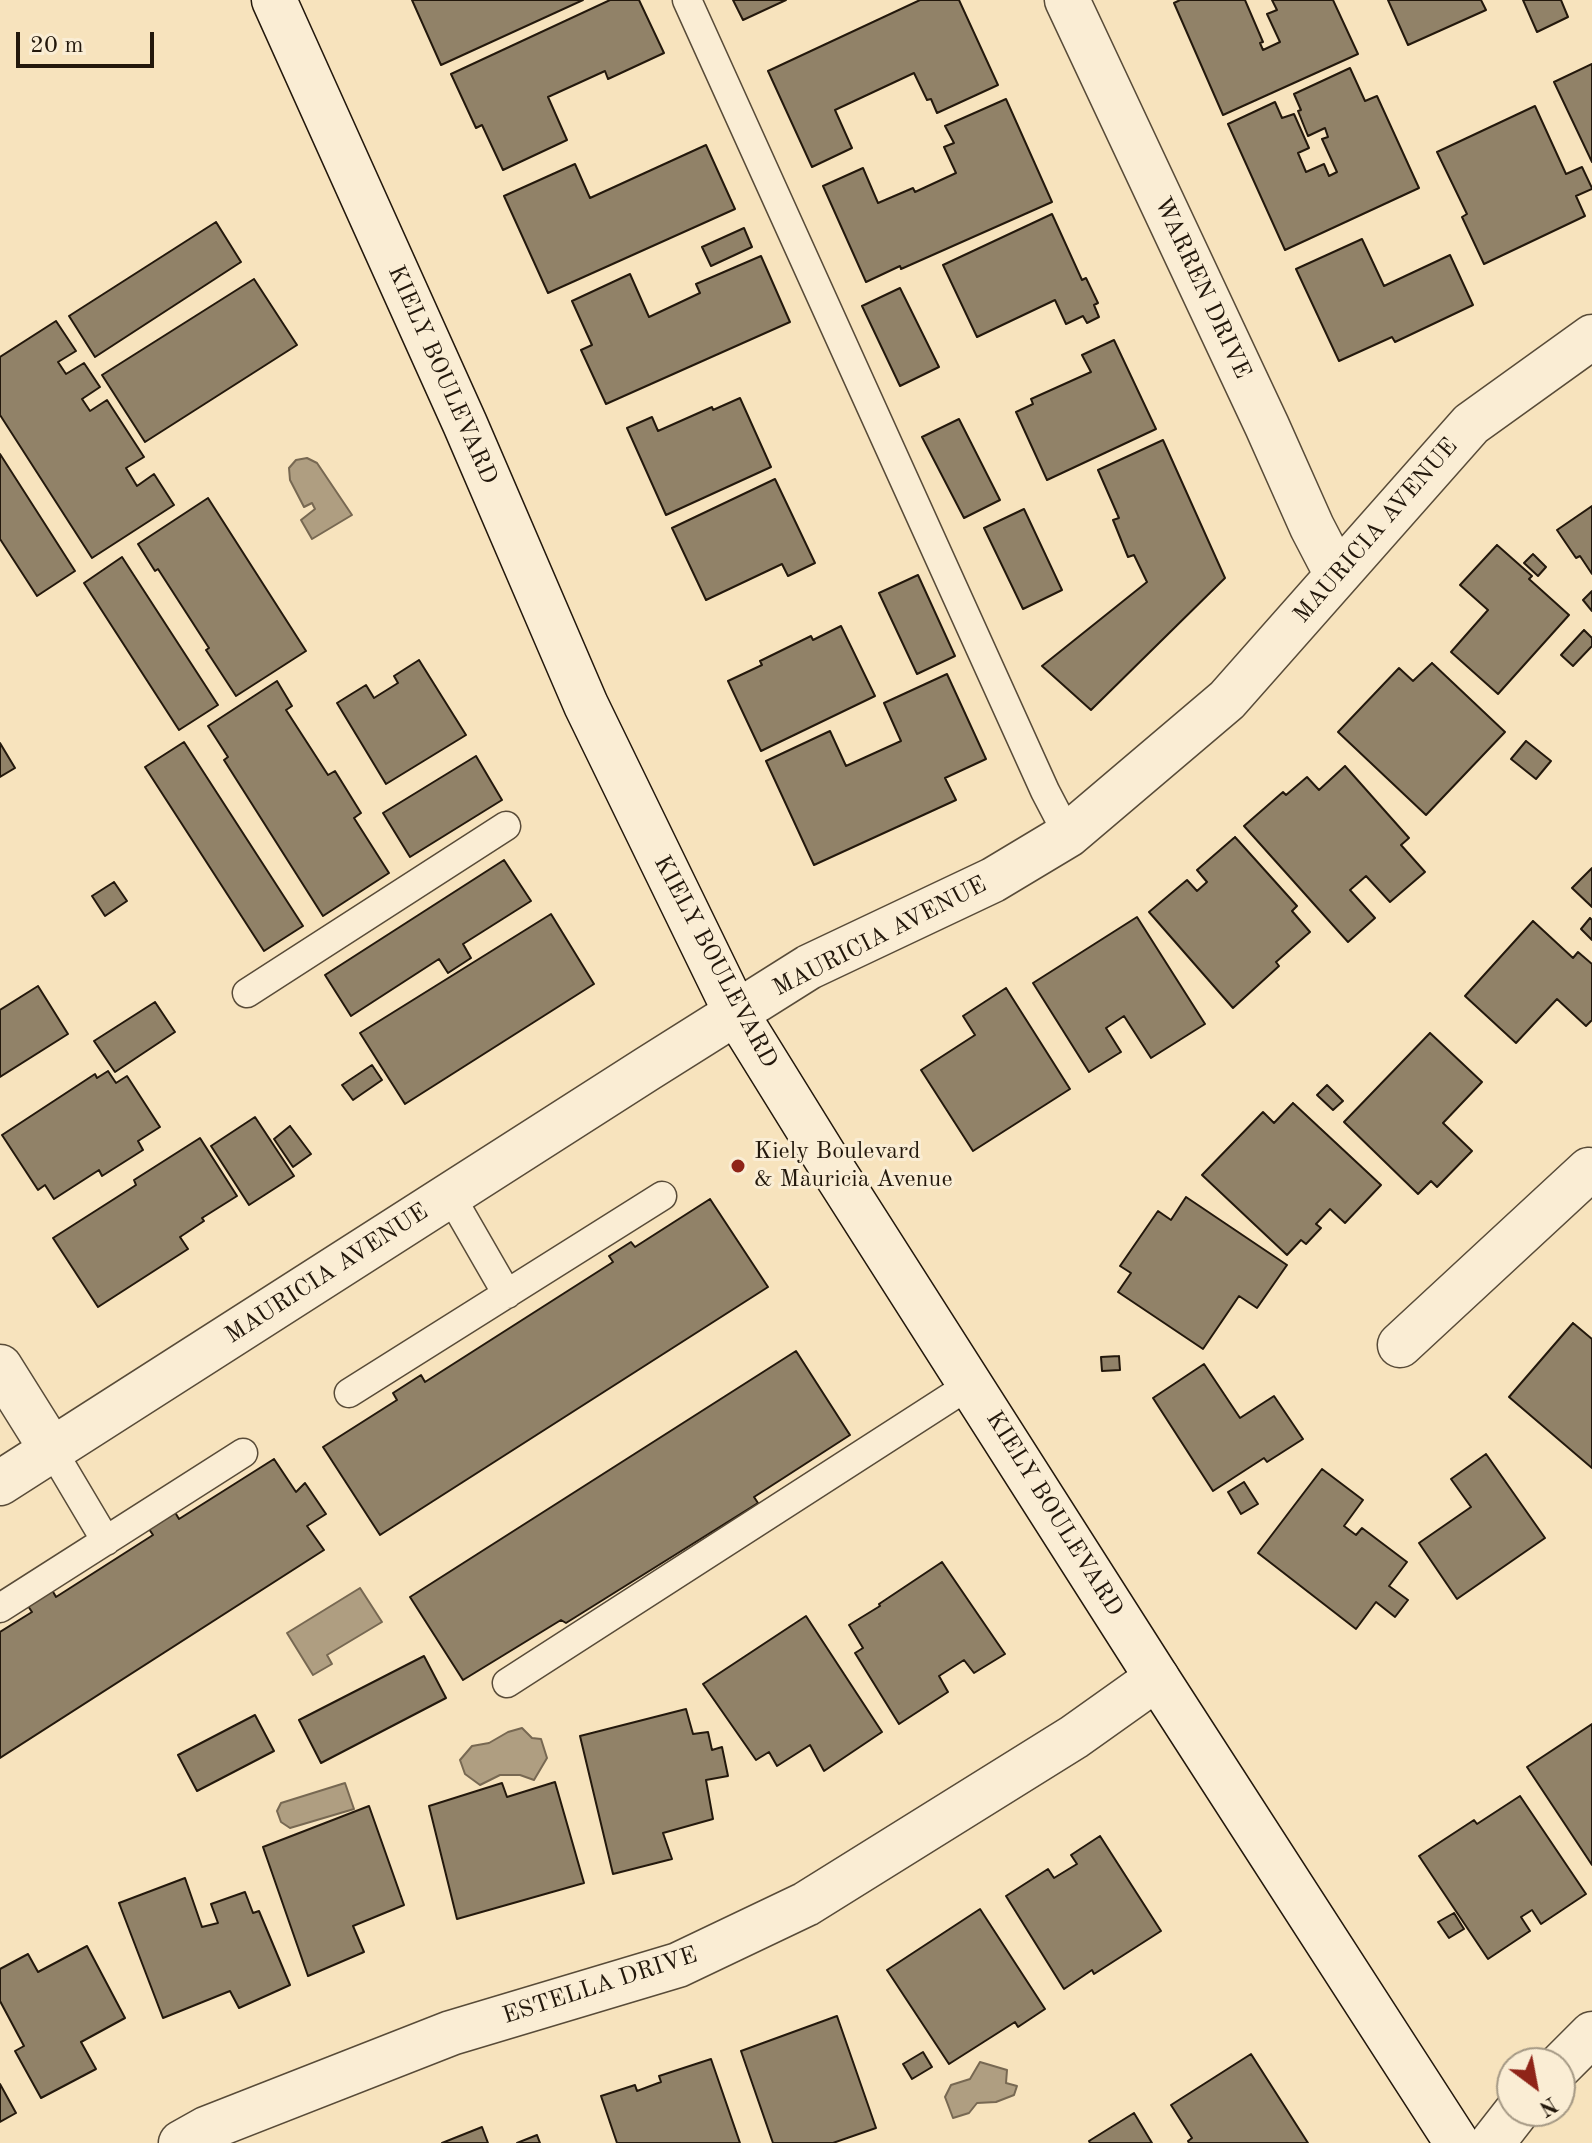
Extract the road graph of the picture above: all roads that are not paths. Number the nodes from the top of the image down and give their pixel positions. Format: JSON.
{"nodes":[{"id":1,"x":274,"y":0,"type":"edge"},
{"id":2,"x":687,"y":0,"type":"edge"},
{"id":3,"x":1067,"y":0,"type":"edge"},
{"id":4,"x":1592,"y":337,"type":"edge"},
{"id":5,"x":1337,"y":575,"type":"junction"},
{"id":6,"x":506,"y":826,"type":"dead end"},
{"id":7,"x":1068,"y":835,"type":"junction"},
{"id":8,"x":247,"y":993,"type":"dead end"},
{"id":9,"x":736,"y":1013,"type":"junction"},
{"id":10,"x":1591,"y":1170,"type":"edge"},
{"id":11,"x":450,"y":1195,"type":"junction"},
{"id":12,"x":662,"y":1196,"type":"dead end"},
{"id":13,"x":507,"y":1294,"type":"junction"},
{"id":14,"x":1400,"y":1345,"type":"dead end"},
{"id":15,"x":0,"y":1367,"type":"edge"},
{"id":16,"x":971,"y":1384,"type":"junction"},
{"id":17,"x":349,"y":1393,"type":"dead end"},
{"id":18,"x":52,"y":1450,"type":"junction"},
{"id":19,"x":243,"y":1453,"type":"dead end"},
{"id":20,"x":0,"y":1483,"type":"edge"},
{"id":21,"x":106,"y":1541,"type":"junction"},
{"id":22,"x":0,"y":1608,"type":"edge"},
{"id":23,"x":1157,"y":1678,"type":"junction"},
{"id":24,"x":507,"y":1683,"type":"dead end"},
{"id":25,"x":1592,"y":2034,"type":"edge"},
{"id":26,"x":1576,"y":2050,"type":"edge"},
{"id":27,"x":1504,"y":2127,"type":"edge"},
{"id":28,"x":181,"y":2143,"type":"edge"},
{"id":29,"x":1457,"y":2143,"type":"edge"},
{"id":30,"x":1492,"y":2143,"type":"edge"}],
"edges":[{"from":1,"to":9,"type":"street","name":"KIELY BOULEVARD"},
{"from":2,"to":7,"type":"lane"},
{"from":3,"to":5,"type":"street","name":"WARREN DRIVE"},
{"from":4,"to":5,"type":"street","name":"MAURICIA AVENUE"},
{"from":5,"to":7,"type":"street","name":"MAURICIA AVENUE"},
{"from":6,"to":8,"type":"lane"},
{"from":7,"to":9,"type":"street","name":"MAURICIA AVENUE"},
{"from":9,"to":11,"type":"street","name":"MAURICIA AVENUE"},
{"from":9,"to":16,"type":"street","name":"KIELY BOULEVARD"},
{"from":10,"to":14,"type":"street"},
{"from":11,"to":13,"type":"lane"},
{"from":11,"to":18,"type":"street","name":"MAURICIA AVENUE"},
{"from":12,"to":13,"type":"lane"},
{"from":13,"to":17,"type":"lane"},
{"from":15,"to":18,"type":"street"},
{"from":16,"to":23,"type":"street","name":"KIELY BOULEVARD"},
{"from":16,"to":24,"type":"lane"},
{"from":18,"to":20,"type":"street","name":"MAURICIA AVENUE"},
{"from":18,"to":21,"type":"lane"},
{"from":19,"to":21,"type":"lane"},
{"from":21,"to":22,"type":"lane"},
{"from":23,"to":28,"type":"street","name":"ESTELLA DRIVE"},
{"from":23,"to":29,"type":"street","name":"KIELY BOULEVARD"},
{"from":25,"to":26,"type":"street"},
{"from":27,"to":30,"type":"street"}]}
